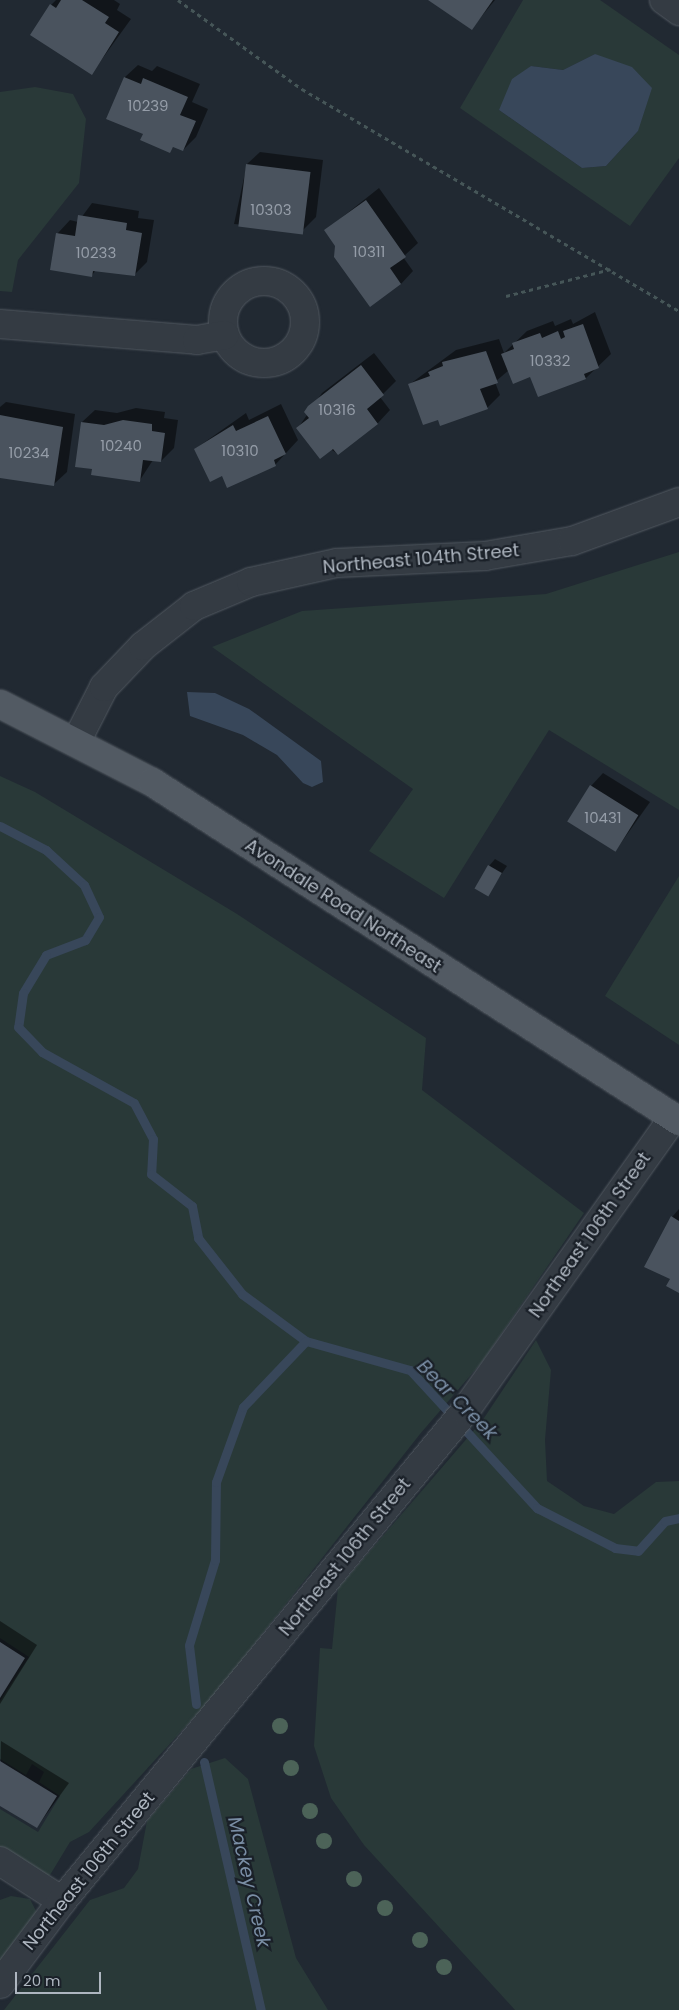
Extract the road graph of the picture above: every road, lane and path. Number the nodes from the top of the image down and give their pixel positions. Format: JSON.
{"nodes":[{"id":1,"x":178,"y":0,"type":"edge"},
{"id":2,"x":664,"y":0,"type":"edge"},
{"id":3,"x":679,"y":11,"type":"edge"},
{"id":4,"x":611,"y":269,"type":"junction"},
{"id":5,"x":506,"y":296,"type":"dead end"},
{"id":6,"x":679,"y":311,"type":"edge"},
{"id":7,"x":0,"y":324,"type":"edge"},
{"id":8,"x":225,"y":335,"type":"dead end"},
{"id":9,"x":679,"y":502,"type":"edge"},
{"id":10,"x":0,"y":704,"type":"edge"},
{"id":11,"x":76,"y":742,"type":"junction"},
{"id":12,"x":676,"y":1119,"type":"edge"},
{"id":13,"x":2,"y":1866,"type":"edge"},
{"id":14,"x":62,"y":1901,"type":"junction"},
{"id":15,"x":0,"y":1984,"type":"edge"}],
"edges":[{"from":1,"to":4,"type":"path"},
{"from":2,"to":3,"type":"street"},
{"from":4,"to":5,"type":"path"},
{"from":4,"to":6,"type":"path"},
{"from":7,"to":8,"type":"street"},
{"from":9,"to":11,"type":"street","name":"Northeast 104th Street"},
{"from":10,"to":11,"type":"main road","name":"Avondale Road Northeast"},
{"from":11,"to":12,"type":"main road","name":"Avondale Road Northeast"},
{"from":12,"to":14,"type":"street","name":"Northeast 106th Street"},
{"from":13,"to":14,"type":"street"},
{"from":14,"to":15,"type":"street","name":"Northeast 106th Street"}]}
